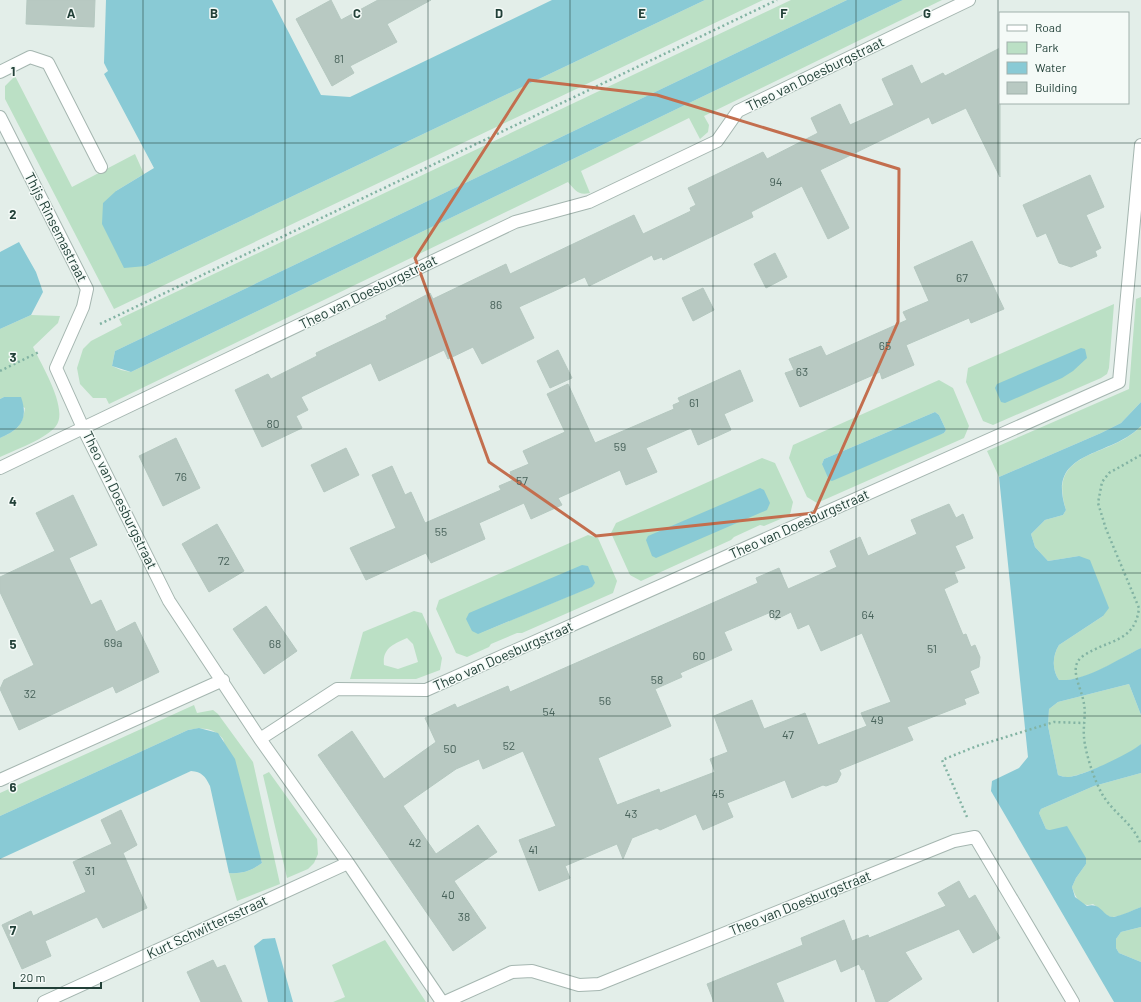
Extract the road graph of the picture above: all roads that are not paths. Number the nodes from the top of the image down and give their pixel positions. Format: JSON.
{"nodes":[{"id":1,"x":969,"y":0,"type":"edge"},
{"id":2,"x":0,"y":72,"type":"edge"},
{"id":3,"x":0,"y":117,"type":"edge"},
{"id":4,"x":1141,"y":145,"type":"edge"},
{"id":5,"x":101,"y":167,"type":"dead end"},
{"id":6,"x":83,"y":428,"type":"junction"},
{"id":7,"x":0,"y":468,"type":"edge"},
{"id":8,"x":223,"y":680,"type":"junction"},
{"id":9,"x":260,"y":739,"type":"junction"},
{"id":10,"x":0,"y":780,"type":"edge"},
{"id":11,"x":348,"y":863,"type":"junction"},
{"id":12,"x":44,"y":1002,"type":"edge"},
{"id":13,"x":442,"y":1002,"type":"edge"},
{"id":14,"x":445,"y":1002,"type":"edge"},
{"id":15,"x":1073,"y":1002,"type":"edge"}],
"edges":[{"from":1,"to":6,"type":"street","name":"Theo van Doesburgstraat"},
{"from":2,"to":5,"type":"street"},
{"from":3,"to":6,"type":"street","name":"Thijs Rinsemastraat"},
{"from":4,"to":9,"type":"street","name":"Theo van Doesburgstraat"},
{"from":6,"to":7,"type":"street"},
{"from":6,"to":8,"type":"street","name":"Theo van Doesburgstraat"},
{"from":8,"to":9,"type":"street","name":"Theo van Doesburgstraat"},
{"from":8,"to":10,"type":"street"},
{"from":9,"to":11,"type":"street","name":"Theo van Doesburgstraat"},
{"from":11,"to":12,"type":"street","name":"Kurt Schwittersstraat"},
{"from":11,"to":13,"type":"street","name":"Theo van Doesburgstraat"},
{"from":14,"to":15,"type":"street","name":"Theo van Doesburgstraat"}]}
